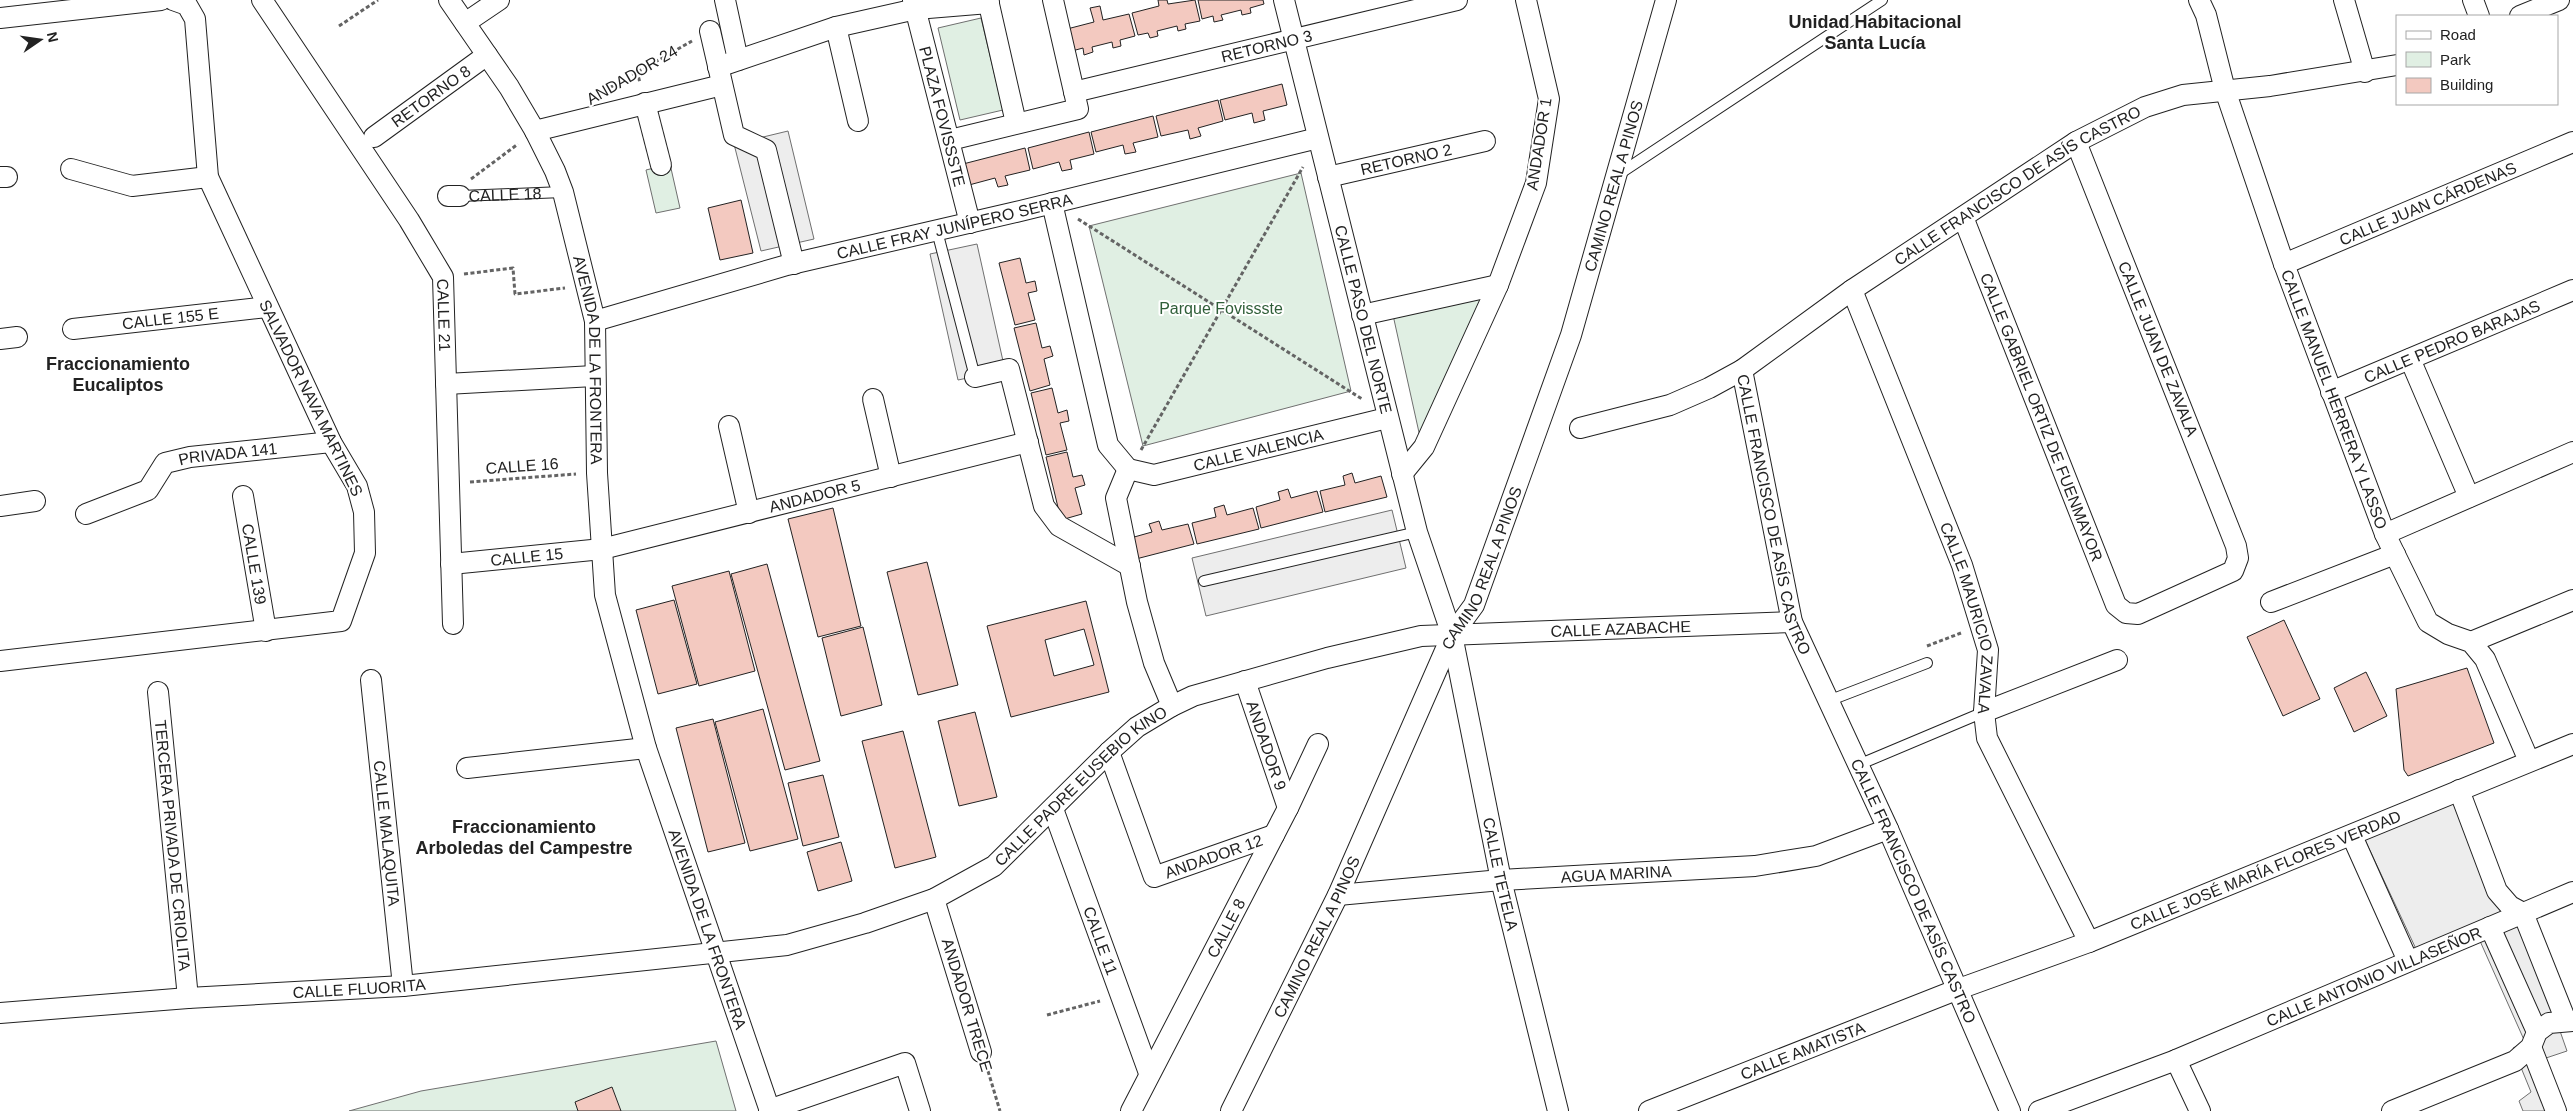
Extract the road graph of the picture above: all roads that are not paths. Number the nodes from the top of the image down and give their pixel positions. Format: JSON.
{"nodes":[{"id":1,"x":161,"y":0,"type":"edge"},
{"id":2,"x":173,"y":0,"type":"edge"},
{"id":3,"x":262,"y":0,"type":"edge"},
{"id":4,"x":449,"y":0,"type":"edge"},
{"id":5,"x":499,"y":0,"type":"edge"},
{"id":6,"x":725,"y":0,"type":"edge"},
{"id":7,"x":1053,"y":0,"type":"edge"},
{"id":8,"x":1284,"y":0,"type":"edge"},
{"id":9,"x":1457,"y":0,"type":"edge"},
{"id":10,"x":1526,"y":0,"type":"edge"},
{"id":11,"x":1666,"y":0,"type":"edge"},
{"id":12,"x":1882,"y":0,"type":"edge"},
{"id":13,"x":2199,"y":0,"type":"edge"},
{"id":14,"x":2344,"y":0,"type":"edge"},
{"id":15,"x":2473,"y":0,"type":"edge"},
{"id":16,"x":2559,"y":0,"type":"edge"},
{"id":17,"x":988,"y":2,"type":"edge"},
{"id":18,"x":915,"y":5,"type":"edge"},
{"id":19,"x":1868,"y":5,"type":"edge"},
{"id":20,"x":2479,"y":15,"type":"edge"},
{"id":21,"x":2522,"y":15,"type":"edge"},
{"id":22,"x":0,"y":18,"type":"edge"},
{"id":23,"x":464,"y":23,"type":"junction"},
{"id":24,"x":836,"y":27,"type":"junction"},
{"id":25,"x":710,"y":31,"type":"road end"},
{"id":26,"x":1293,"y":38,"type":"junction"},
{"id":27,"x":487,"y":55,"type":"junction"},
{"id":28,"x":738,"y":60,"type":"junction"},
{"id":29,"x":2396,"y":65,"type":"edge"},
{"id":30,"x":2365,"y":72,"type":"junction"},
{"id":31,"x":720,"y":76,"type":"junction"},
{"id":32,"x":2224,"y":90,"type":"junction"},
{"id":33,"x":1074,"y":92,"type":"junction"},
{"id":34,"x":645,"y":103,"type":"junction"},
{"id":35,"x":858,"y":121,"type":"dead end"},
{"id":36,"x":1016,"y":123,"type":"junction"},
{"id":37,"x":535,"y":131,"type":"junction"},
{"id":38,"x":374,"y":137,"type":"dead end"},
{"id":39,"x":1318,"y":138,"type":"junction"},
{"id":40,"x":950,"y":140,"type":"junction"},
{"id":41,"x":1485,"y":141,"type":"dead end"},
{"id":42,"x":2076,"y":142,"type":"junction"},
{"id":43,"x":2573,"y":142,"type":"edge"},
{"id":44,"x":661,"y":165,"type":"dead end"},
{"id":45,"x":71,"y":169,"type":"dead end"},
{"id":46,"x":1618,"y":175,"type":"junction"},
{"id":47,"x":208,"y":177,"type":"junction"},
{"id":48,"x":1328,"y":177,"type":"junction"},
{"id":49,"x":563,"y":192,"type":"junction"},
{"id":50,"x":454,"y":196,"type":"road end"},
{"id":51,"x":1052,"y":203,"type":"junction"},
{"id":52,"x":1964,"y":217,"type":"junction"},
{"id":53,"x":970,"y":223,"type":"junction"},
{"id":54,"x":937,"y":231,"type":"junction"},
{"id":55,"x":794,"y":264,"type":"junction"},
{"id":56,"x":2284,"y":264,"type":"junction"},
{"id":57,"x":1498,"y":285,"type":"junction"},
{"id":58,"x":1852,"y":290,"type":"junction"},
{"id":59,"x":2573,"y":290,"type":"edge"},
{"id":60,"x":267,"y":307,"type":"junction"},
{"id":61,"x":1362,"y":315,"type":"junction"},
{"id":62,"x":595,"y":320,"type":"junction"},
{"id":63,"x":73,"y":329,"type":"dead end"},
{"id":64,"x":2410,"y":359,"type":"junction"},
{"id":65,"x":1742,"y":370,"type":"junction"},
{"id":66,"x":594,"y":376,"type":"junction"},
{"id":67,"x":975,"y":377,"type":"joint"},
{"id":68,"x":446,"y":384,"type":"junction"},
{"id":69,"x":2331,"y":392,"type":"junction"},
{"id":70,"x":873,"y":399,"type":"dead end"},
{"id":71,"x":1387,"y":418,"type":"junction"},
{"id":72,"x":729,"y":426,"type":"dead end"},
{"id":73,"x":1580,"y":428,"type":"dead end"},
{"id":74,"x":331,"y":442,"type":"junction"},
{"id":75,"x":1028,"y":442,"type":"junction"},
{"id":76,"x":2573,"y":452,"type":"edge"},
{"id":77,"x":1128,"y":469,"type":"junction"},
{"id":78,"x":1402,"y":474,"type":"junction"},
{"id":79,"x":891,"y":477,"type":"junction"},
{"id":80,"x":243,"y":496,"type":"dead end"},
{"id":81,"x":2469,"y":497,"type":"junction"},
{"id":82,"x":35,"y":500,"type":"dead end"},
{"id":83,"x":0,"y":506,"type":"edge"},
{"id":84,"x":749,"y":513,"type":"junction"},
{"id":85,"x":86,"y":514,"type":"dead end"},
{"id":86,"x":1417,"y":532,"type":"junction"},
{"id":87,"x":2385,"y":534,"type":"junction"},
{"id":88,"x":602,"y":549,"type":"junction"},
{"id":89,"x":2395,"y":554,"type":"junction"},
{"id":90,"x":451,"y":564,"type":"junction"},
{"id":91,"x":1130,"y":566,"type":"junction"},
{"id":92,"x":1204,"y":581,"type":"dead end"},
{"id":93,"x":2573,"y":600,"type":"edge"},
{"id":94,"x":2271,"y":602,"type":"dead end"},
{"id":95,"x":2126,"y":613,"type":"joint"},
{"id":96,"x":1792,"y":622,"type":"junction"},
{"id":97,"x":453,"y":624,"type":"dead end"},
{"id":98,"x":266,"y":632,"type":"junction"},
{"id":99,"x":1452,"y":635,"type":"junction"},
{"id":100,"x":2471,"y":642,"type":"junction"},
{"id":101,"x":2117,"y":660,"type":"dead end"},
{"id":102,"x":0,"y":661,"type":"edge"},
{"id":103,"x":1927,"y":663,"type":"dead end"},
{"id":104,"x":371,"y":680,"type":"dead end"},
{"id":105,"x":1246,"y":681,"type":"junction"},
{"id":106,"x":158,"y":692,"type":"dead end"},
{"id":107,"x":1828,"y":701,"type":"junction"},
{"id":108,"x":1172,"y":706,"type":"junction"},
{"id":109,"x":1984,"y":712,"type":"junction"},
{"id":110,"x":1318,"y":744,"type":"dead end"},
{"id":111,"x":2573,"y":744,"type":"edge"},
{"id":112,"x":646,"y":748,"type":"junction"},
{"id":113,"x":1108,"y":752,"type":"junction"},
{"id":114,"x":2529,"y":761,"type":"junction"},
{"id":115,"x":1858,"y":765,"type":"junction"},
{"id":116,"x":467,"y":768,"type":"dead end"},
{"id":117,"x":2459,"y":790,"type":"junction"},
{"id":118,"x":1288,"y":808,"type":"junction"},
{"id":119,"x":1053,"y":809,"type":"junction"},
{"id":120,"x":1888,"y":829,"type":"junction"},
{"id":121,"x":1274,"y":835,"type":"junction"},
{"id":122,"x":2352,"y":836,"type":"junction"},
{"id":123,"x":1501,"y":880,"type":"junction"},
{"id":124,"x":2573,"y":892,"type":"edge"},
{"id":125,"x":1338,"y":895,"type":"junction"},
{"id":126,"x":934,"y":899,"type":"junction"},
{"id":127,"x":2523,"y":913,"type":"junction"},
{"id":128,"x":2490,"y":927,"type":"junction"},
{"id":129,"x":2089,"y":942,"type":"junction"},
{"id":130,"x":717,"y":953,"type":"junction"},
{"id":131,"x":2408,"y":962,"type":"junction"},
{"id":132,"x":403,"y":986,"type":"junction"},
{"id":133,"x":1956,"y":990,"type":"junction"},
{"id":134,"x":188,"y":998,"type":"junction"},
{"id":135,"x":0,"y":1013,"type":"edge"},
{"id":136,"x":2570,"y":1021,"type":"edge"},
{"id":137,"x":2534,"y":1039,"type":"junction"},
{"id":138,"x":982,"y":1052,"type":"road end"},
{"id":139,"x":2176,"y":1060,"type":"junction"},
{"id":140,"x":1149,"y":1072,"type":"junction"},
{"id":141,"x":769,"y":1110,"type":"edge"},
{"id":142,"x":920,"y":1111,"type":"edge"},
{"id":143,"x":1131,"y":1111,"type":"edge"},
{"id":144,"x":1231,"y":1111,"type":"edge"},
{"id":145,"x":1558,"y":1111,"type":"edge"},
{"id":146,"x":1649,"y":1111,"type":"edge"},
{"id":147,"x":2010,"y":1111,"type":"edge"},
{"id":148,"x":2039,"y":1111,"type":"edge"},
{"id":149,"x":2200,"y":1111,"type":"edge"},
{"id":150,"x":2392,"y":1111,"type":"edge"},
{"id":151,"x":2556,"y":1111,"type":"edge"}],
"edges":[{"from":1,"to":22,"type":"street"},
{"from":2,"to":47,"type":"street","name":"SALVADOR NAVA MARTINES"},
{"from":3,"to":68,"type":"street","name":"CALLE 21"},
{"from":4,"to":23,"type":"street","name":"AVENIDA DE LA FRONTERA"},
{"from":5,"to":23,"type":"street"},
{"from":6,"to":28,"type":"street"},
{"from":7,"to":33,"type":"street"},
{"from":8,"to":26,"type":"street","name":"CALLE PASO DEL NORTE"},
{"from":9,"to":26,"type":"street","name":"RETORNO 3"},
{"from":10,"to":57,"type":"street","name":"ANDADOR 1"},
{"from":11,"to":46,"type":"street","name":"CAMINO REAL A PINOS"},
{"from":12,"to":19,"type":"lane"},
{"from":13,"to":32,"type":"street","name":"CALLE MANUEL HERRERA Y LASSO"},
{"from":14,"to":30,"type":"street"},
{"from":15,"to":20,"type":"street"},
{"from":16,"to":21,"type":"street"},
{"from":17,"to":18,"type":"street","name":"ANDADOR 24"},
{"from":17,"to":36,"type":"street"},
{"from":18,"to":24,"type":"street","name":"ANDADOR 24"},
{"from":18,"to":40,"type":"street","name":"PLAZA FOVISSSTE"},
{"from":19,"to":46,"type":"lane"},
{"from":23,"to":27,"type":"street","name":"AVENIDA DE LA FRONTERA"},
{"from":24,"to":28,"type":"street","name":"ANDADOR 24"},
{"from":24,"to":35,"type":"street"},
{"from":25,"to":31,"type":"street"},
{"from":26,"to":33,"type":"street","name":"RETORNO 3"},
{"from":26,"to":39,"type":"street","name":"CALLE PASO DEL NORTE"},
{"from":27,"to":37,"type":"street","name":"AVENIDA DE LA FRONTERA"},
{"from":27,"to":38,"type":"street","name":"RETORNO 8"},
{"from":28,"to":31,"type":"street","name":"ANDADOR 24"},
{"from":29,"to":30,"type":"street","name":"CALLE FRANCISCO DE ASÍS CASTRO"},
{"from":30,"to":32,"type":"street","name":"CALLE FRANCISCO DE ASÍS CASTRO"},
{"from":31,"to":34,"type":"street","name":"ANDADOR 24"},
{"from":31,"to":55,"type":"street"},
{"from":32,"to":42,"type":"street","name":"CALLE FRANCISCO DE ASÍS CASTRO"},
{"from":32,"to":56,"type":"street","name":"CALLE MANUEL HERRERA Y LASSO"},
{"from":33,"to":36,"type":"street"},
{"from":34,"to":37,"type":"street","name":"ANDADOR 24"},
{"from":34,"to":44,"type":"street"},
{"from":36,"to":40,"type":"street"},
{"from":37,"to":49,"type":"street","name":"AVENIDA DE LA FRONTERA"},
{"from":39,"to":48,"type":"street","name":"CALLE PASO DEL NORTE"},
{"from":39,"to":51,"type":"street","name":"CALLE FRAY JUNÍPERO SERRA"},
{"from":40,"to":53,"type":"street","name":"PLAZA FOVISSSTE"},
{"from":41,"to":48,"type":"street","name":"RETORNO 2"},
{"from":42,"to":52,"type":"street","name":"CALLE FRANCISCO DE ASÍS CASTRO"},
{"from":42,"to":95,"type":"street","name":"CALLE JUAN DE ZAVALA"},
{"from":43,"to":56,"type":"street","name":"CALLE JUAN CÁRDENAS"},
{"from":45,"to":47,"type":"street"},
{"from":46,"to":99,"type":"street","name":"CAMINO REAL A PINOS"},
{"from":47,"to":60,"type":"street","name":"SALVADOR NAVA MARTINES"},
{"from":48,"to":61,"type":"street","name":"CALLE PASO DEL NORTE"},
{"from":49,"to":50,"type":"lane","name":"CALLE 18"},
{"from":49,"to":62,"type":"street","name":"AVENIDA DE LA FRONTERA"},
{"from":51,"to":53,"type":"street","name":"CALLE FRAY JUNÍPERO SERRA"},
{"from":51,"to":77,"type":"street"},
{"from":52,"to":58,"type":"street","name":"CALLE FRANCISCO DE ASÍS CASTRO"},
{"from":52,"to":95,"type":"street","name":"CALLE GABRIEL ORTIZ DE FUENMAYOR"},
{"from":53,"to":54,"type":"street","name":"CALLE FRAY JUNÍPERO SERRA"},
{"from":54,"to":55,"type":"street","name":"CALLE FRAY JUNÍPERO SERRA"},
{"from":54,"to":67,"type":"lane"},
{"from":55,"to":62,"type":"street","name":"CALLE FRAY JUNÍPERO SERRA"},
{"from":56,"to":69,"type":"street","name":"CALLE MANUEL HERRERA Y LASSO"},
{"from":57,"to":61,"type":"street"},
{"from":57,"to":78,"type":"street","name":"ANDADOR 1"},
{"from":58,"to":65,"type":"street","name":"CALLE FRANCISCO DE ASÍS CASTRO"},
{"from":58,"to":109,"type":"street","name":"CALLE MAURICIO ZAVALA"},
{"from":59,"to":64,"type":"street","name":"CALLE PEDRO BARAJAS"},
{"from":60,"to":63,"type":"street","name":"CALLE 155 E"},
{"from":60,"to":74,"type":"street","name":"SALVADOR NAVA MARTINES"},
{"from":61,"to":71,"type":"street","name":"CALLE PASO DEL NORTE"},
{"from":62,"to":66,"type":"street","name":"AVENIDA DE LA FRONTERA"},
{"from":64,"to":69,"type":"street","name":"CALLE PEDRO BARAJAS"},
{"from":64,"to":81,"type":"street"},
{"from":65,"to":73,"type":"street"},
{"from":65,"to":96,"type":"street","name":"CALLE FRANCISCO DE ASÍS CASTRO"},
{"from":66,"to":68,"type":"street"},
{"from":66,"to":88,"type":"street","name":"AVENIDA DE LA FRONTERA"},
{"from":67,"to":75,"type":"street"},
{"from":68,"to":90,"type":"street","name":"CALLE 21"},
{"from":69,"to":87,"type":"street","name":"CALLE MANUEL HERRERA Y LASSO"},
{"from":70,"to":79,"type":"street"},
{"from":71,"to":77,"type":"street","name":"CALLE VALENCIA"},
{"from":71,"to":78,"type":"street","name":"CALLE PASO DEL NORTE"},
{"from":72,"to":84,"type":"street"},
{"from":74,"to":85,"type":"street","name":"PRIVADA 141"},
{"from":74,"to":98,"type":"street","name":"SALVADOR NAVA MARTINES"},
{"from":75,"to":79,"type":"street","name":"ANDADOR 5"},
{"from":75,"to":91,"type":"street"},
{"from":76,"to":81,"type":"street"},
{"from":77,"to":91,"type":"street"},
{"from":78,"to":86,"type":"street","name":"CALLE PASO DEL NORTE"},
{"from":79,"to":84,"type":"street","name":"ANDADOR 5"},
{"from":80,"to":98,"type":"street","name":"CALLE 139"},
{"from":81,"to":87,"type":"street"},
{"from":82,"to":83,"type":"street"},
{"from":84,"to":88,"type":"street","name":"ANDADOR 5"},
{"from":86,"to":92,"type":"lane"},
{"from":86,"to":99,"type":"street","name":"CALLE PASO DEL NORTE"},
{"from":87,"to":89,"type":"street","name":"CALLE MANUEL HERRERA Y LASSO"},
{"from":88,"to":90,"type":"street","name":"CALLE 15"},
{"from":88,"to":112,"type":"street","name":"AVENIDA DE LA FRONTERA"},
{"from":89,"to":94,"type":"street"},
{"from":89,"to":100,"type":"street","name":"CALLE MANUEL HERRERA Y LASSO"},
{"from":90,"to":97,"type":"street","name":"CALLE 21"},
{"from":91,"to":108,"type":"street"},
{"from":93,"to":100,"type":"street"},
{"from":96,"to":99,"type":"street","name":"CALLE AZABACHE"},
{"from":96,"to":107,"type":"street","name":"CALLE FRANCISCO DE ASÍS CASTRO"},
{"from":98,"to":102,"type":"street","name":"SALVADOR NAVA MARTINES"},
{"from":99,"to":105,"type":"street","name":"CALLE PADRE EUSEBIO KINO"},
{"from":99,"to":123,"type":"street","name":"CALLE TETELA"},
{"from":99,"to":125,"type":"street","name":"CAMINO REAL A PINOS"},
{"from":100,"to":114,"type":"street"},
{"from":101,"to":109,"type":"street"},
{"from":103,"to":107,"type":"lane"},
{"from":104,"to":132,"type":"street","name":"CALLE MALAQUITA"},
{"from":105,"to":108,"type":"street","name":"CALLE PADRE EUSEBIO KINO"},
{"from":105,"to":118,"type":"street","name":"ANDADOR 9"},
{"from":106,"to":134,"type":"street","name":"TERCERA PRIVADA DE CRIOLITA"},
{"from":107,"to":115,"type":"street","name":"CALLE FRANCISCO DE ASÍS CASTRO"},
{"from":108,"to":113,"type":"street","name":"CALLE PADRE EUSEBIO KINO"},
{"from":109,"to":115,"type":"lane"},
{"from":109,"to":129,"type":"street","name":"CALLE MAURICIO ZAVALA"},
{"from":110,"to":118,"type":"street","name":"CALLE 8"},
{"from":111,"to":114,"type":"street","name":"CALLE JOSÉ MARÍA FLORES VERDAD"},
{"from":112,"to":116,"type":"street"},
{"from":112,"to":130,"type":"street","name":"AVENIDA DE LA FRONTERA"},
{"from":113,"to":119,"type":"street","name":"CALLE PADRE EUSEBIO KINO"},
{"from":113,"to":121,"type":"street","name":"ANDADOR 12"},
{"from":114,"to":117,"type":"street","name":"CALLE JOSÉ MARÍA FLORES VERDAD"},
{"from":115,"to":120,"type":"street","name":"CALLE FRANCISCO DE ASÍS CASTRO"},
{"from":117,"to":122,"type":"street","name":"CALLE JOSÉ MARÍA FLORES VERDAD"},
{"from":117,"to":127,"type":"street"},
{"from":118,"to":121,"type":"street","name":"CALLE 8"},
{"from":119,"to":126,"type":"street","name":"CALLE PADRE EUSEBIO KINO"},
{"from":119,"to":140,"type":"street","name":"CALLE 11"},
{"from":120,"to":123,"type":"street","name":"AGUA MARINA"},
{"from":120,"to":133,"type":"street","name":"CALLE FRANCISCO DE ASÍS CASTRO"},
{"from":121,"to":140,"type":"street","name":"CALLE 8"},
{"from":122,"to":129,"type":"street","name":"CALLE JOSÉ MARÍA FLORES VERDAD"},
{"from":122,"to":131,"type":"street"},
{"from":123,"to":125,"type":"street","name":"AGUA MARINA"},
{"from":123,"to":145,"type":"street","name":"CALLE TETELA"},
{"from":124,"to":127,"type":"street","name":"CALLE ANTONIO VILLASEÑOR"},
{"from":125,"to":144,"type":"street","name":"CAMINO REAL A PINOS"},
{"from":126,"to":130,"type":"street","name":"CALLE PADRE EUSEBIO KINO"},
{"from":126,"to":138,"type":"street","name":"ANDADOR TRECE"},
{"from":127,"to":128,"type":"street","name":"CALLE ANTONIO VILLASEÑOR"},
{"from":127,"to":136,"type":"street"},
{"from":128,"to":131,"type":"street","name":"CALLE ANTONIO VILLASEÑOR"},
{"from":128,"to":137,"type":"street"},
{"from":129,"to":133,"type":"street","name":"CALLE JOSÉ MARÍA FLORES VERDAD"},
{"from":130,"to":132,"type":"street","name":"CALLE FLUORITA"},
{"from":130,"to":141,"type":"street","name":"AVENIDA DE LA FRONTERA"},
{"from":131,"to":139,"type":"street","name":"CALLE ANTONIO VILLASEÑOR"},
{"from":132,"to":134,"type":"street","name":"CALLE FLUORITA"},
{"from":133,"to":146,"type":"street","name":"CALLE AMATISTA"},
{"from":133,"to":147,"type":"street","name":"CALLE FRANCISCO DE ASÍS CASTRO"},
{"from":134,"to":135,"type":"street","name":"CALLE FLUORITA"},
{"from":136,"to":137,"type":"street"},
{"from":137,"to":150,"type":"street"},
{"from":137,"to":151,"type":"street"},
{"from":139,"to":148,"type":"street","name":"CALLE ANTONIO VILLASEÑOR"},
{"from":139,"to":149,"type":"street"},
{"from":140,"to":143,"type":"street","name":"CALLE 8"},
{"from":141,"to":142,"type":"street"}]}
